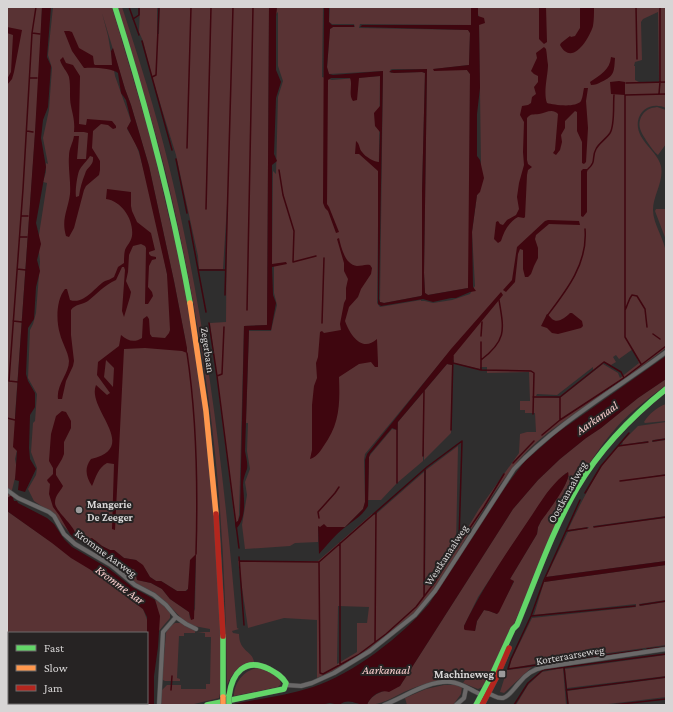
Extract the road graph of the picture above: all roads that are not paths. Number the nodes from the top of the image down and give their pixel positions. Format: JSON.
{"nodes":[{"id":1,"x":114,"y":7,"type":"edge"},
{"id":2,"x":666,"y":352,"type":"edge"},
{"id":3,"x":666,"y":389,"type":"edge"},
{"id":4,"x":7,"y":490,"type":"edge"},
{"id":5,"x":176,"y":617,"type":"junction"},
{"id":6,"x":196,"y":629,"type":"dead end"},
{"id":7,"x":666,"y":649,"type":"edge"},
{"id":8,"x":286,"y":685,"type":"junction"},
{"id":9,"x":466,"y":688,"type":"junction"},
{"id":10,"x":485,"y":694,"type":"junction"},
{"id":11,"x":226,"y":697,"type":"junction"},
{"id":12,"x":159,"y":705,"type":"edge"},
{"id":13,"x":207,"y":705,"type":"edge"},
{"id":14,"x":223,"y":705,"type":"edge"},
{"id":15,"x":229,"y":705,"type":"edge"},
{"id":16,"x":384,"y":705,"type":"edge"},
{"id":17,"x":456,"y":705,"type":"edge"},
{"id":18,"x":476,"y":705,"type":"edge"},
{"id":19,"x":482,"y":705,"type":"edge"}],
"edges":[{"from":1,"to":11,"type":"main road","name":"Zegerbaan"},
{"from":2,"to":8,"type":"street","name":"Westkanaalweg"},
{"from":3,"to":10,"type":"main road","name":"Oostkanaalweg"},
{"from":4,"to":5,"type":"street","name":"Kromme Aarweg"},
{"from":5,"to":6,"type":"street","name":"Kromme Aarweg"},
{"from":5,"to":12,"type":"street"},
{"from":7,"to":10,"type":"street","name":"Korteraarseweg"},
{"from":8,"to":11,"type":"main road","name":"Zegerbaan"},
{"from":8,"to":13,"type":"main road","name":"Westkanaalweg"},
{"from":9,"to":10,"type":"street"},
{"from":9,"to":16,"type":"street"},
{"from":9,"to":17,"type":"street"},
{"from":10,"to":18,"type":"main road","name":"Oostkanaalweg"},
{"from":10,"to":19,"type":"main road","name":"Oostkanaalweg"},
{"from":11,"to":14,"type":"main road","name":"Zegerbaan","bridge":true},
{"from":11,"to":15,"type":"main road","name":"Zegerbaan","bridge":true}]}
